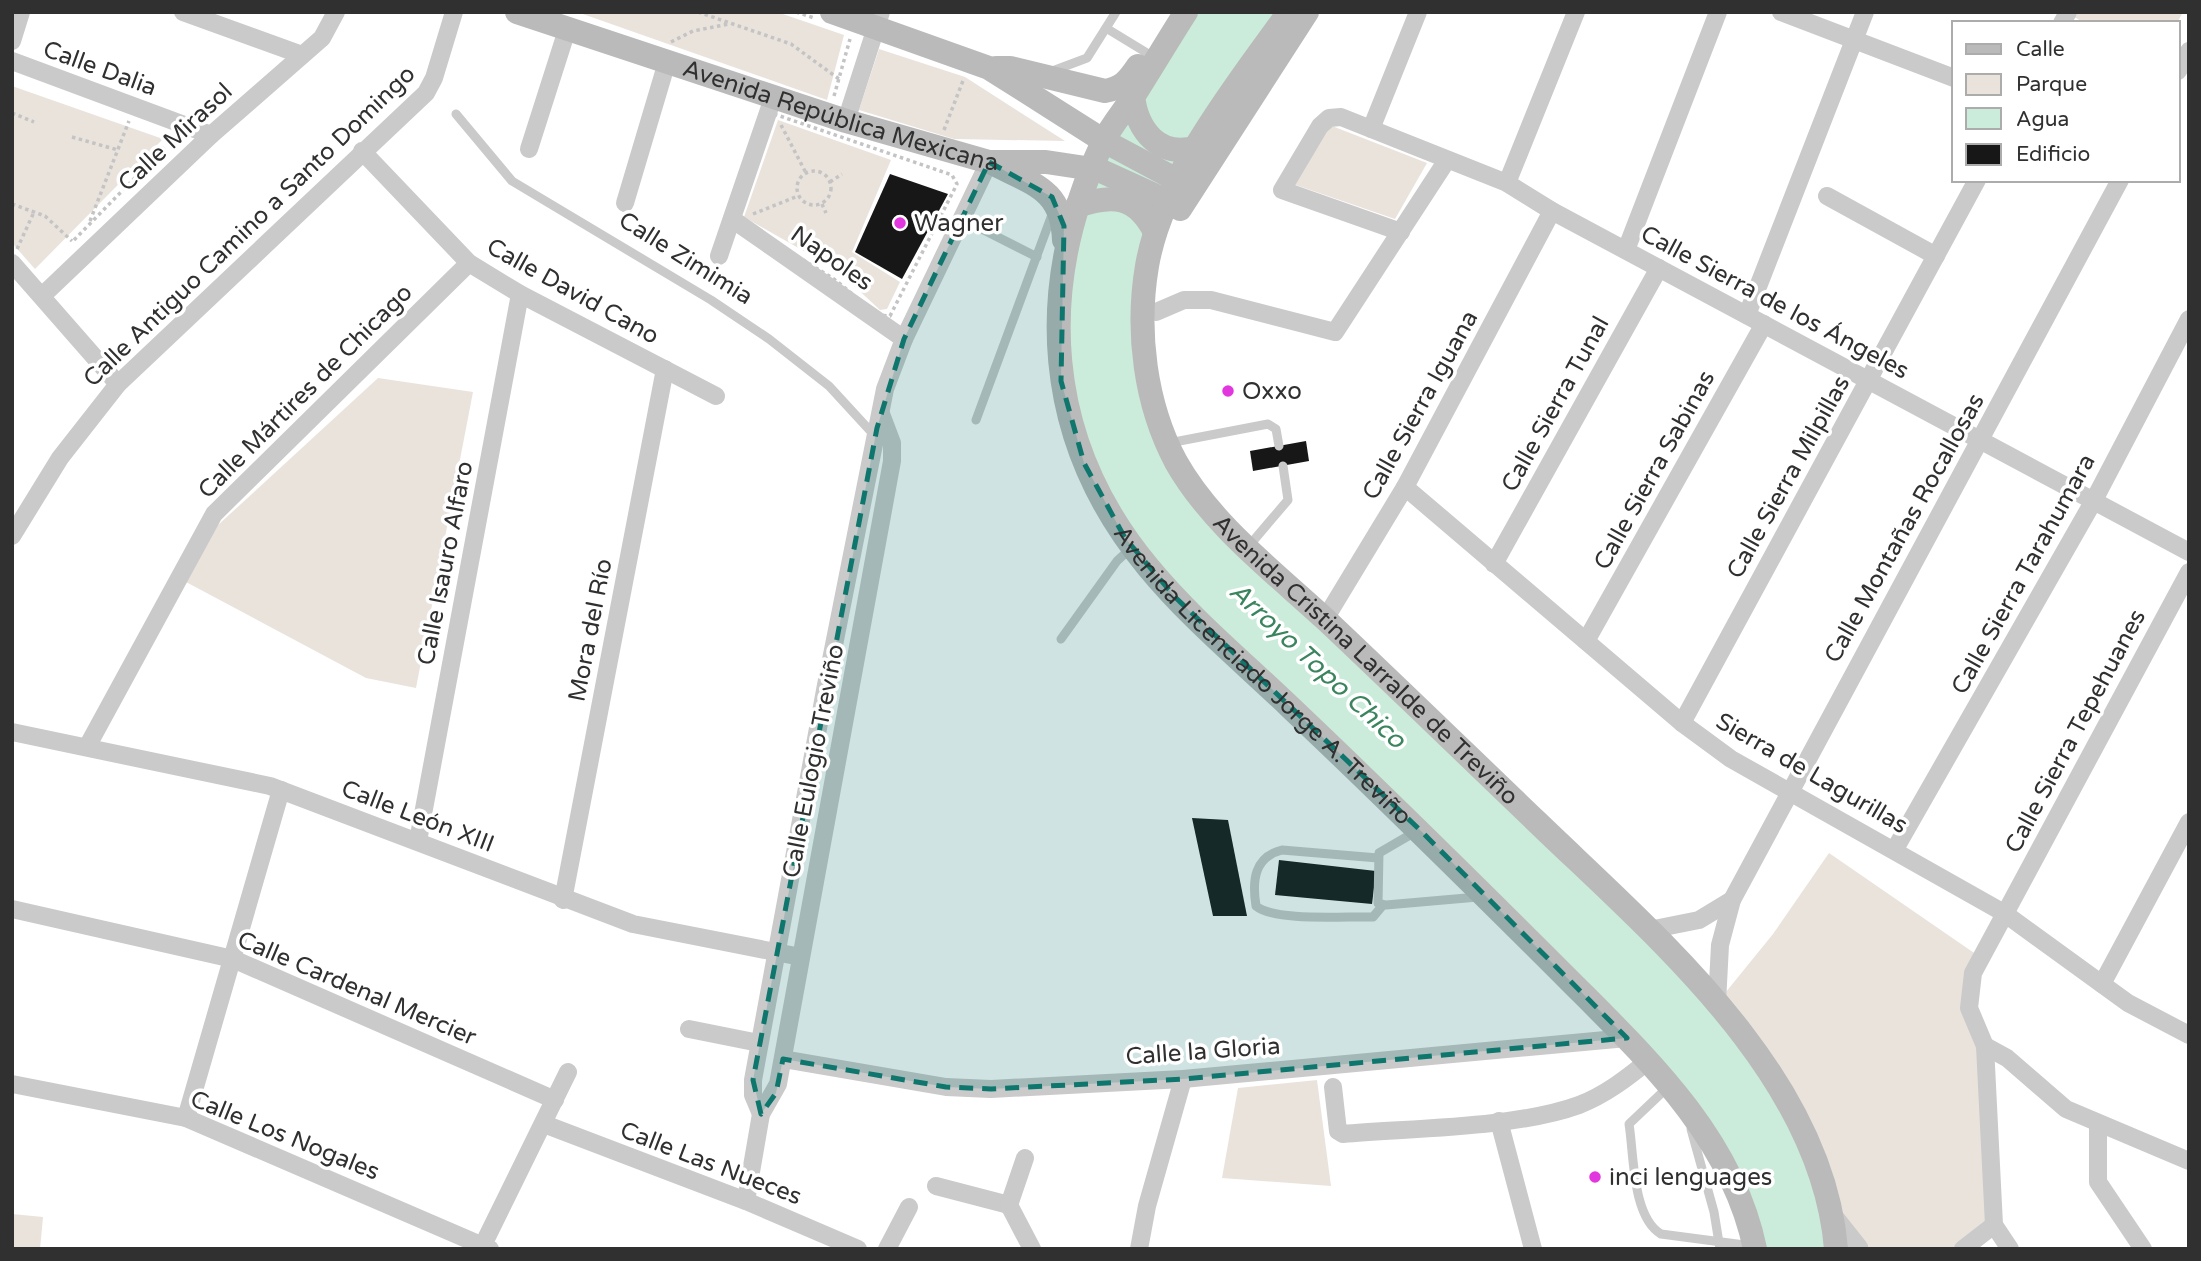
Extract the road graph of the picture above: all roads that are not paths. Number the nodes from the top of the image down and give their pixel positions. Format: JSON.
{"nodes":[{"id":1,"x":21,"y":12,"type":"edge"},
{"id":2,"x":183,"y":12,"type":"edge"},
{"id":3,"x":336,"y":12,"type":"edge"},
{"id":4,"x":454,"y":12,"type":"edge"},
{"id":5,"x":517,"y":12,"type":"edge"},
{"id":6,"x":1116,"y":12,"type":"edge"},
{"id":7,"x":1186,"y":12,"type":"edge"},
{"id":8,"x":1289,"y":12,"type":"edge"},
{"id":9,"x":1307,"y":12,"type":"edge"},
{"id":10,"x":1419,"y":12,"type":"edge"},
{"id":11,"x":1576,"y":12,"type":"edge"},
{"id":12,"x":1718,"y":12,"type":"edge"},
{"id":13,"x":1781,"y":12,"type":"edge"},
{"id":14,"x":1865,"y":12,"type":"edge"},
{"id":15,"x":825,"y":16,"type":"edge"},
{"id":16,"x":870,"y":24,"type":"edge"},
{"id":17,"x":1106,"y":28,"type":"junction"},
{"id":18,"x":566,"y":30,"type":"junction"},
{"id":19,"x":1169,"y":38,"type":"junction"},
{"id":20,"x":12,"y":41,"type":"edge"},
{"id":21,"x":1854,"y":41,"type":"junction"},
{"id":22,"x":2189,"y":51,"type":"edge"},
{"id":23,"x":1147,"y":53,"type":"junction"},
{"id":24,"x":302,"y":55,"type":"junction"},
{"id":25,"x":664,"y":55,"type":"junction"},
{"id":26,"x":12,"y":61,"type":"edge"},
{"id":27,"x":2180,"y":67,"type":"edge"},
{"id":28,"x":978,"y":70,"type":"junction"},
{"id":29,"x":1032,"y":74,"type":"junction"},
{"id":30,"x":1952,"y":77,"type":"edge"},
{"id":31,"x":1134,"y":104,"type":"junction"},
{"id":32,"x":774,"y":106,"type":"junction"},
{"id":33,"x":456,"y":114,"type":"dead end"},
{"id":34,"x":838,"y":114,"type":"junction"},
{"id":35,"x":1371,"y":129,"type":"junction"},
{"id":36,"x":211,"y":135,"type":"junction"},
{"id":37,"x":1110,"y":145,"type":"junction"},
{"id":38,"x":1191,"y":148,"type":"junction"},
{"id":39,"x":529,"y":149,"type":"dead end"},
{"id":40,"x":362,"y":151,"type":"junction"},
{"id":41,"x":1447,"y":160,"type":"junction"},
{"id":42,"x":989,"y":162,"type":"junction"},
{"id":43,"x":1099,"y":170,"type":"junction"},
{"id":44,"x":1976,"y":182,"type":"edge"},
{"id":45,"x":2119,"y":182,"type":"edge"},
{"id":46,"x":1507,"y":183,"type":"junction"},
{"id":47,"x":1167,"y":188,"type":"junction"},
{"id":48,"x":1835,"y":201,"type":"dead end"},
{"id":49,"x":1077,"y":202,"type":"junction"},
{"id":50,"x":625,"y":203,"type":"dead end"},
{"id":51,"x":1552,"y":211,"type":"junction"},
{"id":52,"x":735,"y":219,"type":"junction"},
{"id":53,"x":962,"y":219,"type":"junction"},
{"id":54,"x":1152,"y":226,"type":"junction"},
{"id":55,"x":1401,"y":232,"type":"junction"},
{"id":56,"x":1626,"y":250,"type":"junction"},
{"id":57,"x":719,"y":256,"type":"dead end"},
{"id":58,"x":1936,"y":256,"type":"junction"},
{"id":59,"x":1037,"y":257,"type":"junction"},
{"id":60,"x":13,"y":259,"type":"edge"},
{"id":61,"x":469,"y":263,"type":"junction"},
{"id":62,"x":1659,"y":268,"type":"junction"},
{"id":63,"x":520,"y":294,"type":"junction"},
{"id":64,"x":42,"y":296,"type":"junction"},
{"id":65,"x":1156,"y":312,"type":"junction"},
{"id":66,"x":1747,"y":315,"type":"junction"},
{"id":67,"x":2189,"y":319,"type":"edge"},
{"id":68,"x":1764,"y":324,"type":"junction"},
{"id":69,"x":904,"y":340,"type":"junction"},
{"id":70,"x":666,"y":369,"type":"junction"},
{"id":71,"x":1869,"y":381,"type":"junction"},
{"id":72,"x":118,"y":384,"type":"junction"},
{"id":73,"x":716,"y":396,"type":"dead end"},
{"id":74,"x":1157,"y":413,"type":"junction"},
{"id":75,"x":976,"y":420,"type":"dead end"},
{"id":76,"x":884,"y":440,"type":"junction"},
{"id":77,"x":1979,"y":442,"type":"junction"},
{"id":78,"x":1167,"y":443,"type":"junction"},
{"id":79,"x":1279,"y":446,"type":"dead end"},
{"id":80,"x":1283,"y":466,"type":"dead end"},
{"id":81,"x":1405,"y":487,"type":"junction"},
{"id":82,"x":2093,"y":502,"type":"junction"},
{"id":83,"x":14,"y":527,"type":"edge"},
{"id":84,"x":1133,"y":547,"type":"junction"},
{"id":85,"x":1247,"y":548,"type":"junction"},
{"id":86,"x":2189,"y":552,"type":"edge"},
{"id":87,"x":1494,"y":564,"type":"junction"},
{"id":88,"x":2189,"y":572,"type":"edge"},
{"id":89,"x":1325,"y":619,"type":"junction"},
{"id":90,"x":1061,"y":639,"type":"dead end"},
{"id":91,"x":1586,"y":641,"type":"junction"},
{"id":92,"x":826,"y":685,"type":"junction"},
{"id":93,"x":852,"y":690,"type":"junction"},
{"id":94,"x":1682,"y":723,"type":"junction"},
{"id":95,"x":12,"y":732,"type":"edge"},
{"id":96,"x":87,"y":747,"type":"junction"},
{"id":97,"x":281,"y":790,"type":"junction"},
{"id":98,"x":1789,"y":792,"type":"junction"},
{"id":99,"x":2189,"y":822,"type":"edge"},
{"id":100,"x":1419,"y":830,"type":"junction"},
{"id":101,"x":418,"y":841,"type":"junction"},
{"id":102,"x":1895,"y":849,"type":"junction"},
{"id":103,"x":1378,"y":858,"type":"junction"},
{"id":104,"x":1485,"y":896,"type":"junction"},
{"id":105,"x":563,"y":900,"type":"junction"},
{"id":106,"x":1732,"y":900,"type":"junction"},
{"id":107,"x":1382,"y":905,"type":"junction"},
{"id":108,"x":12,"y":909,"type":"edge"},
{"id":109,"x":2004,"y":913,"type":"junction"},
{"id":110,"x":1649,"y":930,"type":"junction"},
{"id":111,"x":777,"y":953,"type":"junction"},
{"id":112,"x":801,"y":957,"type":"junction"},
{"id":113,"x":233,"y":959,"type":"junction"},
{"id":114,"x":2102,"y":984,"type":"junction"},
{"id":115,"x":1717,"y":1003,"type":"junction"},
{"id":116,"x":689,"y":1029,"type":"dead end"},
{"id":117,"x":2189,"y":1035,"type":"edge"},
{"id":118,"x":1627,"y":1038,"type":"junction"},
{"id":119,"x":759,"y":1043,"type":"junction"},
{"id":120,"x":1984,"y":1046,"type":"junction"},
{"id":121,"x":783,"y":1059,"type":"junction"},
{"id":122,"x":1648,"y":1061,"type":"junction"},
{"id":123,"x":568,"y":1072,"type":"dead end"},
{"id":124,"x":1183,"y":1079,"type":"junction"},
{"id":125,"x":12,"y":1084,"type":"edge"},
{"id":126,"x":1333,"y":1087,"type":"dead end"},
{"id":127,"x":1675,"y":1094,"type":"junction"},
{"id":128,"x":555,"y":1100,"type":"junction"},
{"id":129,"x":761,"y":1114,"type":"junction"},
{"id":130,"x":186,"y":1118,"type":"junction"},
{"id":131,"x":1499,"y":1121,"type":"junction"},
{"id":132,"x":544,"y":1124,"type":"junction"},
{"id":133,"x":2098,"y":1124,"type":"junction"},
{"id":134,"x":1025,"y":1158,"type":"dead end"},
{"id":135,"x":2189,"y":1161,"type":"edge"},
{"id":136,"x":936,"y":1186,"type":"dead end"},
{"id":137,"x":746,"y":1201,"type":"junction"},
{"id":138,"x":1009,"y":1205,"type":"junction"},
{"id":139,"x":909,"y":1207,"type":"dead end"},
{"id":140,"x":1834,"y":1220,"type":"junction"},
{"id":141,"x":1994,"y":1225,"type":"junction"},
{"id":142,"x":1719,"y":1245,"type":"edge"},
{"id":143,"x":487,"y":1247,"type":"edge"},
{"id":144,"x":1754,"y":1247,"type":"edge"},
{"id":145,"x":858,"y":1249,"type":"edge"},
{"id":146,"x":887,"y":1249,"type":"edge"},
{"id":147,"x":1032,"y":1249,"type":"edge"},
{"id":148,"x":1139,"y":1249,"type":"edge"},
{"id":149,"x":1533,"y":1249,"type":"edge"},
{"id":150,"x":1836,"y":1249,"type":"edge"},
{"id":151,"x":1857,"y":1249,"type":"edge"},
{"id":152,"x":1963,"y":1249,"type":"edge"},
{"id":153,"x":2010,"y":1249,"type":"edge"},
{"id":154,"x":2143,"y":1249,"type":"edge"}],
"edges":[{"from":1,"to":20,"type":"street"},
{"from":2,"to":24,"type":"street"},
{"from":3,"to":24,"type":"street","name":"Calle Mirasol"},
{"from":4,"to":40,"type":"street","name":"Calle Antiguo Camino a Santo Domingo"},
{"from":5,"to":18,"type":"main road","name":"Avenida República Mexicana"},
{"from":6,"to":17,"type":"lane"},
{"from":7,"to":19,"type":"main road"},
{"from":8,"to":38,"type":"main road","name":"Avenida Cristina Larralde de Treviño"},
{"from":9,"to":65,"type":"main road"},
{"from":10,"to":35,"type":"street"},
{"from":11,"to":46,"type":"street"},
{"from":12,"to":56,"type":"street"},
{"from":13,"to":21,"type":"street"},
{"from":14,"to":21,"type":"street"},
{"from":15,"to":16,"type":"main road"},
{"from":16,"to":28,"type":"main road"},
{"from":16,"to":34,"type":"street"},
{"from":17,"to":23,"type":"lane"},
{"from":17,"to":29,"type":"lane"},
{"from":18,"to":25,"type":"main road","name":"Avenida República Mexicana"},
{"from":18,"to":39,"type":"street"},
{"from":19,"to":23,"type":"main road"},
{"from":19,"to":31,"type":"main road"},
{"from":21,"to":30,"type":"street"},
{"from":21,"to":66,"type":"street"},
{"from":22,"to":27,"type":"street"},
{"from":23,"to":29,"type":"main road"},
{"from":24,"to":36,"type":"street","name":"Calle Mirasol"},
{"from":25,"to":32,"type":"main road","name":"Avenida República Mexicana"},
{"from":25,"to":50,"type":"street"},
{"from":26,"to":36,"type":"street","name":"Calle Dalia"},
{"from":28,"to":29,"type":"main road"},
{"from":28,"to":37,"type":"main road"},
{"from":31,"to":37,"type":"main road"},
{"from":31,"to":38,"type":"main road"},
{"from":32,"to":34,"type":"main road","name":"Avenida República Mexicana"},
{"from":32,"to":52,"type":"street"},
{"from":33,"to":76,"type":"lane","name":"Calle Zimimia"},
{"from":34,"to":42,"type":"main road","name":"Avenida República Mexicana"},
{"from":35,"to":41,"type":"street","name":"Calle Sierra de los Ángeles"},
{"from":35,"to":55,"type":"street","name":"Calle Sierra de los Ángeles"},
{"from":36,"to":64,"type":"street","name":"Calle Mirasol"},
{"from":37,"to":43,"type":"main road"},
{"from":37,"to":47,"type":"main road"},
{"from":38,"to":47,"type":"main road","name":"Avenida Cristina Larralde de Treviño"},
{"from":40,"to":61,"type":"street","name":"Calle David Cano"},
{"from":40,"to":72,"type":"street","name":"Calle Antiguo Camino a Santo Domingo"},
{"from":41,"to":46,"type":"street","name":"Calle Sierra de los Ángeles"},
{"from":41,"to":55,"type":"street"},
{"from":42,"to":43,"type":"main road","name":"Avenida República Mexicana"},
{"from":42,"to":49,"type":"main road"},
{"from":42,"to":53,"type":"street","name":"Calle Eulogio Treviño"},
{"from":43,"to":47,"type":"main road","name":"Avenida República Mexicana"},
{"from":43,"to":49,"type":"main road"},
{"from":44,"to":58,"type":"street","name":"Calle Sierra Milpillas"},
{"from":45,"to":77,"type":"street","name":"Calle Montañas Rocallosas"},
{"from":46,"to":51,"type":"street","name":"Calle Sierra de los Ángeles"},
{"from":47,"to":54,"type":"main road","name":"Avenida Cristina Larralde de Treviño"},
{"from":48,"to":58,"type":"street"},
{"from":49,"to":54,"type":"main road"},
{"from":49,"to":59,"type":"lane"},
{"from":49,"to":84,"type":"main road","name":"Avenida Licenciado Jorge A. Treviño"},
{"from":51,"to":56,"type":"street","name":"Calle Sierra de los Ángeles"},
{"from":51,"to":81,"type":"street","name":"Calle Sierra Iguana"},
{"from":52,"to":57,"type":"street"},
{"from":52,"to":69,"type":"street","name":"Napoles"},
{"from":53,"to":59,"type":"lane"},
{"from":53,"to":69,"type":"street","name":"Calle Eulogio Treviño"},
{"from":54,"to":74,"type":"main road","name":"Avenida Cristina Larralde de Treviño"},
{"from":55,"to":65,"type":"street"},
{"from":56,"to":62,"type":"street","name":"Calle Sierra de los Ángeles"},
{"from":58,"to":71,"type":"street","name":"Calle Sierra Milpillas"},
{"from":59,"to":75,"type":"lane"},
{"from":60,"to":64,"type":"street"},
{"from":61,"to":63,"type":"street","name":"Calle David Cano"},
{"from":61,"to":96,"type":"street","name":"Calle Mártires de Chicago"},
{"from":62,"to":66,"type":"street","name":"Calle Sierra de los Ángeles"},
{"from":62,"to":87,"type":"street","name":"Calle Sierra Tunal"},
{"from":63,"to":70,"type":"street","name":"Calle David Cano"},
{"from":63,"to":101,"type":"street","name":"Calle Isauro Alfaro"},
{"from":64,"to":72,"type":"street"},
{"from":65,"to":74,"type":"main road"},
{"from":66,"to":68,"type":"street","name":"Calle Sierra de los Ángeles"},
{"from":67,"to":82,"type":"street","name":"Calle Sierra Tarahumara"},
{"from":68,"to":71,"type":"street","name":"Calle Sierra de los Ángeles"},
{"from":68,"to":91,"type":"street","name":"Calle Sierra Sabinas"},
{"from":69,"to":76,"type":"street","name":"Calle Eulogio Treviño"},
{"from":70,"to":73,"type":"street","name":"Calle David Cano"},
{"from":70,"to":105,"type":"street","name":"Mora del Río"},
{"from":71,"to":77,"type":"street","name":"Calle Sierra de los Ángeles"},
{"from":71,"to":94,"type":"street","name":"Calle Sierra Milpillas"},
{"from":72,"to":83,"type":"street","name":"Calle Antiguo Camino a Santo Domingo"},
{"from":74,"to":78,"type":"main road","name":"Avenida Cristina Larralde de Treviño"},
{"from":76,"to":92,"type":"street","name":"Calle Eulogio Treviño"},
{"from":76,"to":93,"type":"street","name":"Calle Eulogio Treviño"},
{"from":77,"to":82,"type":"street","name":"Calle Sierra de los Ángeles"},
{"from":77,"to":98,"type":"street","name":"Calle Montañas Rocallosas"},
{"from":78,"to":79,"type":"lane"},
{"from":78,"to":85,"type":"main road","name":"Avenida Cristina Larralde de Treviño"},
{"from":80,"to":85,"type":"lane"},
{"from":81,"to":87,"type":"street","name":"Sierra de Lagurillas"},
{"from":81,"to":89,"type":"street","name":"Calle Sierra Iguana"},
{"from":82,"to":86,"type":"street","name":"Calle Sierra de los Ángeles"},
{"from":82,"to":102,"type":"street","name":"Calle Sierra Tarahumara"},
{"from":84,"to":90,"type":"lane"},
{"from":84,"to":100,"type":"main road","name":"Avenida Licenciado Jorge A. Treviño"},
{"from":85,"to":89,"type":"main road","name":"Avenida Cristina Larralde de Treviño"},
{"from":87,"to":91,"type":"street","name":"Sierra de Lagurillas"},
{"from":88,"to":109,"type":"street","name":"Calle Sierra Tepehuanes"},
{"from":89,"to":110,"type":"main road","name":"Avenida Cristina Larralde de Treviño"},
{"from":91,"to":94,"type":"street","name":"Sierra de Lagurillas"},
{"from":92,"to":93,"type":"street"},
{"from":92,"to":111,"type":"street","name":"Calle Eulogio Treviño"},
{"from":93,"to":112,"type":"street","name":"Calle Eulogio Treviño"},
{"from":94,"to":98,"type":"street","name":"Sierra de Lagurillas"},
{"from":95,"to":96,"type":"street","name":"Calle León XIII"},
{"from":96,"to":97,"type":"street","name":"Calle León XIII"},
{"from":97,"to":101,"type":"street","name":"Calle León XIII"},
{"from":97,"to":113,"type":"street"},
{"from":98,"to":102,"type":"street","name":"Sierra de Lagurillas"},
{"from":98,"to":106,"type":"street","name":"Calle Montañas Rocallosas"},
{"from":99,"to":114,"type":"street"},
{"from":100,"to":103,"type":"lane"},
{"from":100,"to":104,"type":"main road","name":"Avenida Licenciado Jorge A. Treviño"},
{"from":101,"to":105,"type":"street","name":"Calle León XIII"},
{"from":102,"to":109,"type":"street","name":"Sierra de Lagurillas"},
{"from":103,"to":107,"type":"lane"},
{"from":103,"to":107,"type":"lane"},
{"from":104,"to":107,"type":"lane"},
{"from":104,"to":118,"type":"main road","name":"Avenida Licenciado Jorge A. Treviño"},
{"from":105,"to":111,"type":"street","name":"Calle León XIII"},
{"from":106,"to":110,"type":"street"},
{"from":106,"to":115,"type":"street","name":"Calle Montañas Rocallosas"},
{"from":108,"to":113,"type":"street","name":"Calle Cardenal Mercier"},
{"from":109,"to":114,"type":"street","name":"Sierra de Lagurillas"},
{"from":109,"to":120,"type":"street","name":"Calle Sierra Tepehuanes"},
{"from":110,"to":115,"type":"main road","name":"Avenida Cristina Larralde de Treviño"},
{"from":111,"to":112,"type":"street","name":"Calle León XIII"},
{"from":111,"to":119,"type":"street","name":"Calle Eulogio Treviño"},
{"from":112,"to":121,"type":"street","name":"Calle Eulogio Treviño"},
{"from":113,"to":128,"type":"street","name":"Calle Cardenal Mercier"},
{"from":113,"to":130,"type":"street"},
{"from":114,"to":117,"type":"street","name":"Sierra de Lagurillas"},
{"from":115,"to":140,"type":"main road","name":"Avenida Cristina Larralde de Treviño"},
{"from":116,"to":119,"type":"street"},
{"from":118,"to":122,"type":"main road","name":"Avenida Licenciado Jorge A. Treviño"},
{"from":118,"to":124,"type":"street","name":"Calle la Gloria"},
{"from":119,"to":129,"type":"street","name":"Calle Eulogio Treviño"},
{"from":120,"to":133,"type":"street"},
{"from":120,"to":141,"type":"street"},
{"from":121,"to":124,"type":"street","name":"Calle la Gloria"},
{"from":121,"to":129,"type":"street","name":"Calle Eulogio Treviño"},
{"from":122,"to":127,"type":"main road","name":"Avenida Licenciado Jorge A. Treviño"},
{"from":122,"to":131,"type":"street"},
{"from":123,"to":128,"type":"street"},
{"from":124,"to":148,"type":"street"},
{"from":125,"to":130,"type":"street","name":"Calle Los Nogales"},
{"from":126,"to":131,"type":"street"},
{"from":127,"to":142,"type":"lane"},
{"from":127,"to":142,"type":"lane"},
{"from":127,"to":144,"type":"main road","name":"Avenida Licenciado Jorge A. Treviño"},
{"from":128,"to":132,"type":"street"},
{"from":129,"to":137,"type":"street","name":"Calle Eulogio Treviño"},
{"from":130,"to":143,"type":"street","name":"Calle Los Nogales"},
{"from":131,"to":149,"type":"street"},
{"from":132,"to":137,"type":"street","name":"Calle Las Nueces"},
{"from":132,"to":143,"type":"street"},
{"from":133,"to":135,"type":"street"},
{"from":133,"to":154,"type":"street"},
{"from":134,"to":138,"type":"street"},
{"from":136,"to":138,"type":"street"},
{"from":137,"to":145,"type":"street","name":"Calle Las Nueces"},
{"from":138,"to":147,"type":"street"},
{"from":139,"to":146,"type":"street"},
{"from":140,"to":150,"type":"main road","name":"Avenida Cristina Larralde de Treviño"},
{"from":140,"to":151,"type":"street"},
{"from":141,"to":152,"type":"street"},
{"from":141,"to":153,"type":"street"},
{"from":142,"to":144,"type":"lane"}]}
